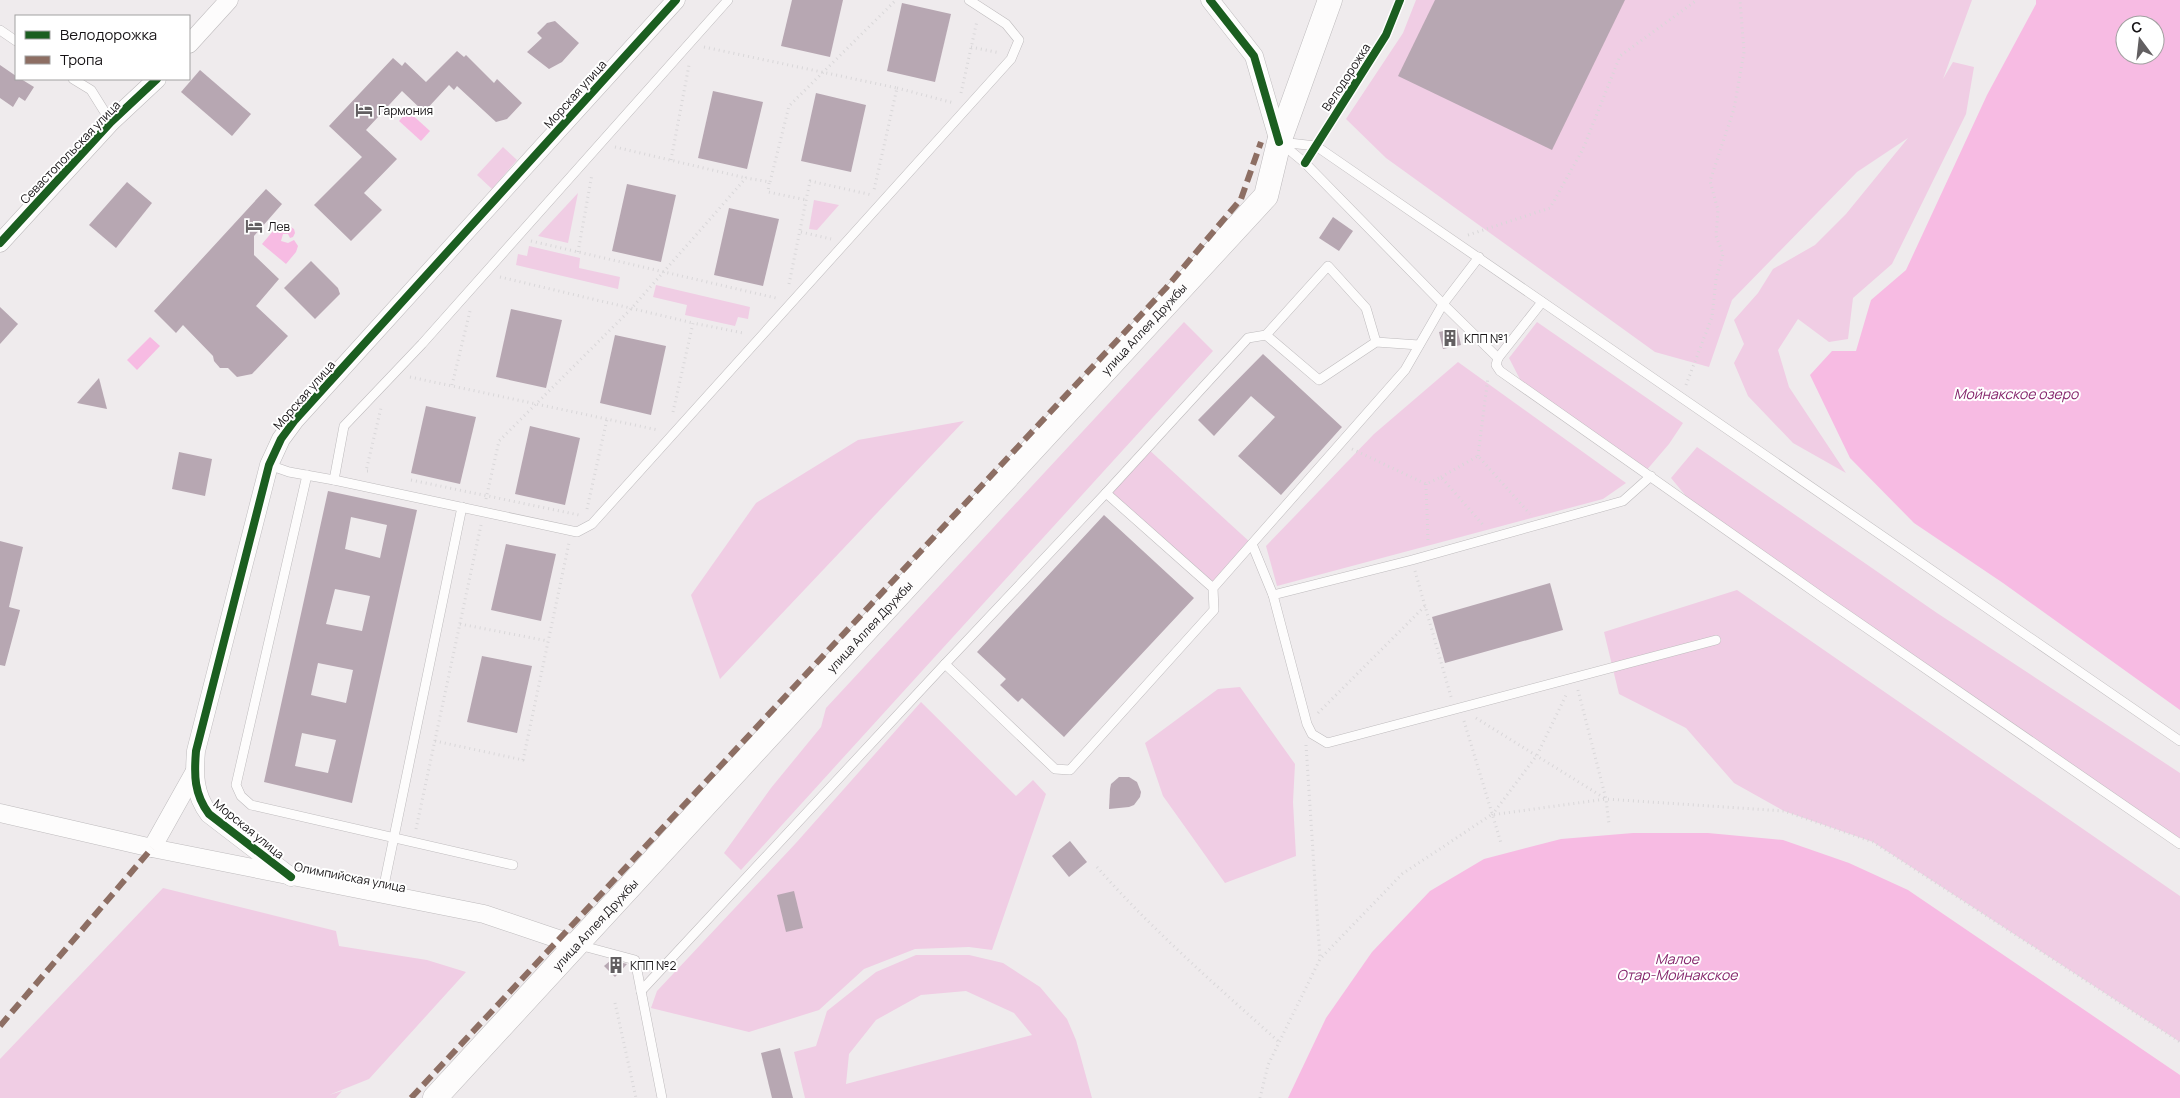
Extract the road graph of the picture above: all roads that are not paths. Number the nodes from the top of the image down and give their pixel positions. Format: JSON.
{"nodes":[{"id":1,"x":229,"y":0,"type":"edge"},
{"id":2,"x":676,"y":0,"type":"edge"},
{"id":3,"x":728,"y":0,"type":"edge"},
{"id":4,"x":968,"y":0,"type":"edge"},
{"id":5,"x":1210,"y":0,"type":"edge"},
{"id":6,"x":1330,"y":0,"type":"edge"},
{"id":7,"x":0,"y":30,"type":"edge"},
{"id":8,"x":15,"y":40,"type":"edge"},
{"id":9,"x":190,"y":43,"type":"edge"},
{"id":10,"x":76,"y":80,"type":"edge"},
{"id":11,"x":156,"y":80,"type":"edge"},
{"id":12,"x":111,"y":122,"type":"junction"},
{"id":13,"x":1279,"y":142,"type":"junction"},
{"id":14,"x":0,"y":242,"type":"edge"},
{"id":15,"x":1479,"y":257,"type":"junction"},
{"id":16,"x":1542,"y":302,"type":"junction"},
{"id":17,"x":1443,"y":304,"type":"junction"},
{"id":18,"x":1266,"y":335,"type":"junction"},
{"id":19,"x":1376,"y":342,"type":"junction"},
{"id":20,"x":1419,"y":345,"type":"junction"},
{"id":21,"x":1498,"y":358,"type":"junction"},
{"id":22,"x":269,"y":465,"type":"junction"},
{"id":23,"x":307,"y":475,"type":"junction"},
{"id":24,"x":1651,"y":476,"type":"junction"},
{"id":25,"x":334,"y":480,"type":"junction"},
{"id":26,"x":1106,"y":493,"type":"junction"},
{"id":27,"x":462,"y":507,"type":"junction"},
{"id":28,"x":1252,"y":544,"type":"junction"},
{"id":29,"x":1213,"y":588,"type":"junction"},
{"id":30,"x":1273,"y":595,"type":"junction"},
{"id":31,"x":1716,"y":640,"type":"dead end"},
{"id":32,"x":945,"y":664,"type":"junction"},
{"id":33,"x":2180,"y":741,"type":"edge"},
{"id":34,"x":194,"y":773,"type":"junction"},
{"id":35,"x":0,"y":813,"type":"edge"},
{"id":36,"x":393,"y":838,"type":"junction"},
{"id":37,"x":2180,"y":844,"type":"edge"},
{"id":38,"x":152,"y":848,"type":"junction"},
{"id":39,"x":513,"y":865,"type":"dead end"},
{"id":40,"x":291,"y":877,"type":"junction"},
{"id":41,"x":382,"y":894,"type":"junction"},
{"id":42,"x":576,"y":945,"type":"junction"},
{"id":43,"x":641,"y":990,"type":"junction"},
{"id":44,"x":435,"y":1098,"type":"edge"},
{"id":45,"x":662,"y":1098,"type":"edge"}],
"edges":[{"from":1,"to":9,"type":"street"},
{"from":2,"to":22,"type":"street","name":"Морская улица"},
{"from":3,"to":25,"type":"lane"},
{"from":4,"to":27,"type":"lane"},
{"from":5,"to":13,"type":"street"},
{"from":6,"to":13,"type":"main road","name":"улица Аллея Дружбы"},
{"from":7,"to":8,"type":"lane"},
{"from":10,"to":12,"type":"lane"},
{"from":11,"to":12,"type":"street","name":"Севастопольская улица"},
{"from":12,"to":14,"type":"street","name":"Севастопольская улица"},
{"from":13,"to":15,"type":"lane"},
{"from":13,"to":17,"type":"lane"},
{"from":13,"to":42,"type":"main road","name":"улица Аллея Дружбы"},
{"from":15,"to":16,"type":"lane"},
{"from":15,"to":17,"type":"lane"},
{"from":16,"to":21,"type":"lane"},
{"from":16,"to":33,"type":"lane"},
{"from":17,"to":20,"type":"lane"},
{"from":17,"to":21,"type":"lane"},
{"from":18,"to":19,"type":"lane"},
{"from":18,"to":19,"type":"lane"},
{"from":18,"to":26,"type":"lane"},
{"from":19,"to":20,"type":"lane"},
{"from":20,"to":28,"type":"lane"},
{"from":21,"to":24,"type":"lane"},
{"from":22,"to":23,"type":"lane"},
{"from":22,"to":34,"type":"street","name":"Морская улица"},
{"from":23,"to":25,"type":"lane"},
{"from":23,"to":36,"type":"lane"},
{"from":24,"to":30,"type":"lane"},
{"from":24,"to":37,"type":"lane"},
{"from":25,"to":27,"type":"lane"},
{"from":26,"to":29,"type":"lane"},
{"from":26,"to":32,"type":"lane"},
{"from":27,"to":36,"type":"lane"},
{"from":28,"to":29,"type":"lane"},
{"from":28,"to":30,"type":"lane"},
{"from":29,"to":32,"type":"lane"},
{"from":30,"to":31,"type":"lane"},
{"from":32,"to":43,"type":"lane"},
{"from":34,"to":38,"type":"street"},
{"from":34,"to":40,"type":"street","name":"Морская улица"},
{"from":35,"to":38,"type":"street","name":"Олимпийская улица"},
{"from":36,"to":39,"type":"lane"},
{"from":36,"to":41,"type":"lane"},
{"from":38,"to":40,"type":"street","name":"Олимпийская улица"},
{"from":40,"to":41,"type":"street","name":"Олимпийская улица"},
{"from":41,"to":42,"type":"street","name":"Олимпийская улица"},
{"from":42,"to":43,"type":"lane"},
{"from":42,"to":44,"type":"main road","name":"улица Аллея Дружбы"},
{"from":43,"to":45,"type":"lane"}]}
